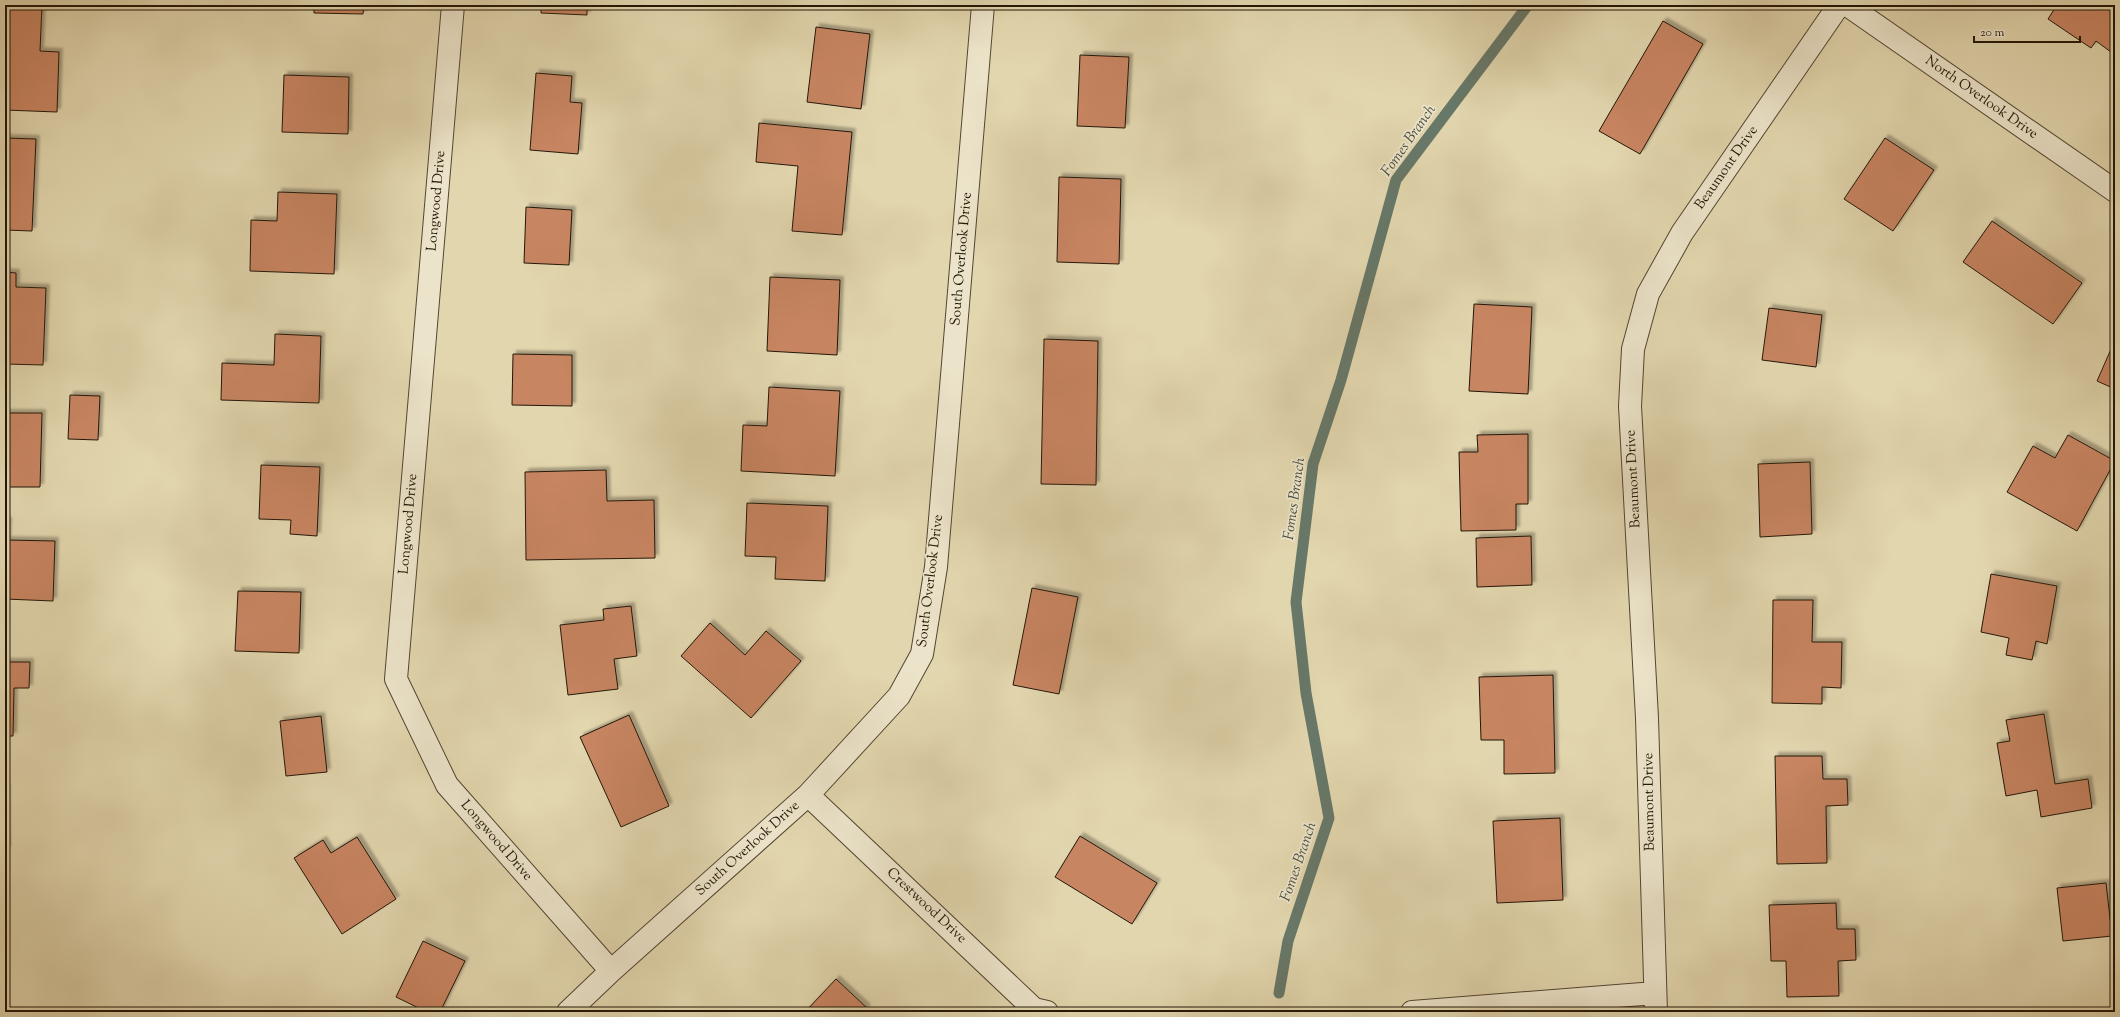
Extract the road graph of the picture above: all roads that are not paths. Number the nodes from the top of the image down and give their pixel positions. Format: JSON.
{"nodes":[{"id":1,"x":453,"y":5,"type":"edge"},
{"id":2,"x":983,"y":5,"type":"edge"},
{"id":3,"x":1839,"y":5,"type":"edge"},
{"id":4,"x":1847,"y":5,"type":"edge"},
{"id":5,"x":2115,"y":191,"type":"edge"},
{"id":6,"x":808,"y":795,"type":"junction"},
{"id":7,"x":611,"y":971,"type":"junction"},
{"id":8,"x":1655,"y":1003,"type":"edge"},
{"id":9,"x":568,"y":1012,"type":"edge"},
{"id":10,"x":1047,"y":1012,"type":"edge"},
{"id":11,"x":1412,"y":1012,"type":"edge"}],
"edges":[{"from":1,"to":7,"type":"street","name":"Longwood Drive"},
{"from":2,"to":6,"type":"street","name":"South Overlook Drive"},
{"from":3,"to":8,"type":"street","name":"Beaumont Drive"},
{"from":4,"to":5,"type":"street","name":"North Overlook Drive"},
{"from":6,"to":7,"type":"street","name":"South Overlook Drive"},
{"from":6,"to":10,"type":"street","name":"Crestwood Drive"},
{"from":7,"to":9,"type":"street","name":"South Overlook Drive"},
{"from":8,"to":11,"type":"street"}]}
